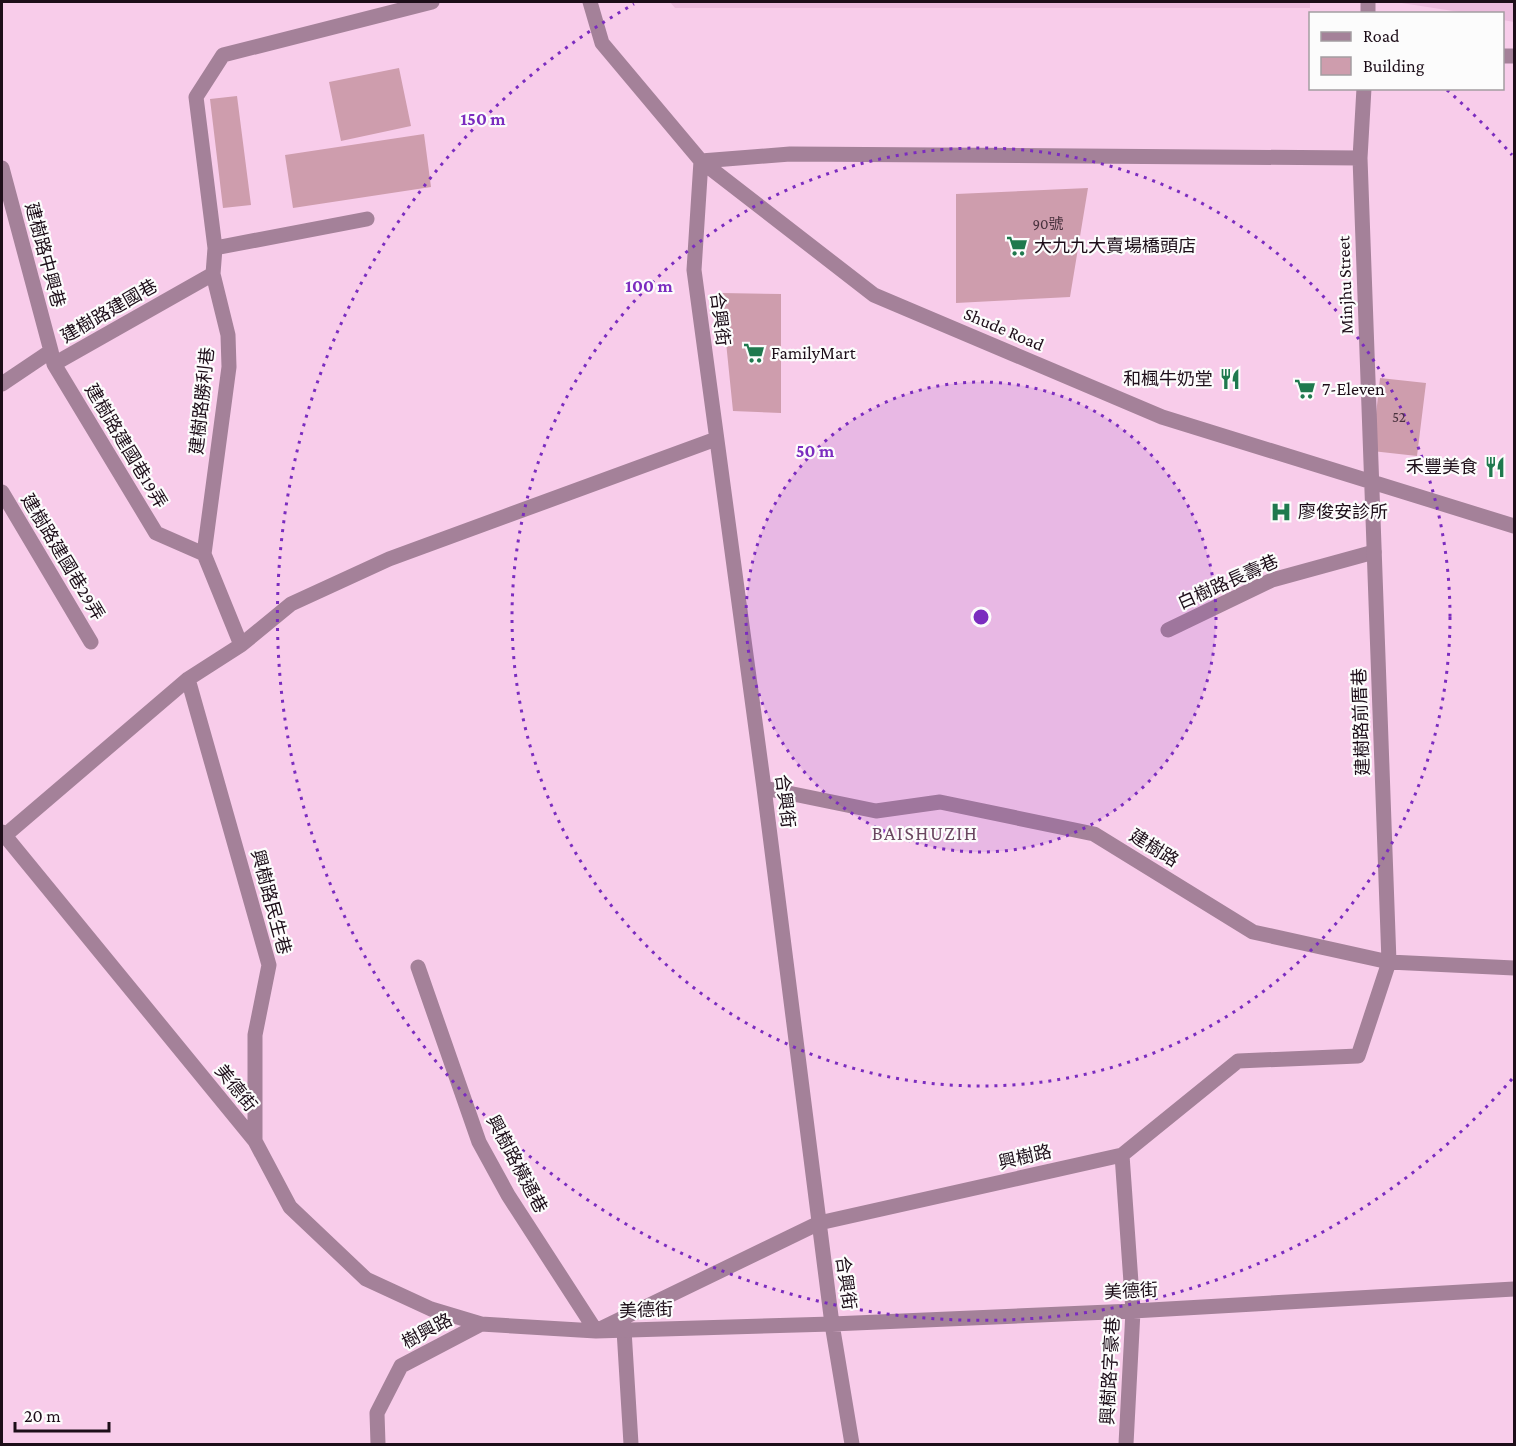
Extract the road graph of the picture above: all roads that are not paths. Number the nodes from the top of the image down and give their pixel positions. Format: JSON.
{"nodes":[{"id":1,"x":432,"y":2,"type":"edge"},
{"id":2,"x":590,"y":2,"type":"edge"},
{"id":3,"x":1364,"y":90,"type":"edge"},
{"id":4,"x":1360,"y":158,"type":"junction"},
{"id":5,"x":701,"y":161,"type":"junction"},
{"id":6,"x":2,"y":168,"type":"edge"},
{"id":7,"x":367,"y":219,"type":"dead end"},
{"id":8,"x":215,"y":248,"type":"junction"},
{"id":9,"x":213,"y":274,"type":"junction"},
{"id":10,"x":53,"y":358,"type":"junction"},
{"id":11,"x":2,"y":384,"type":"edge"},
{"id":12,"x":716,"y":439,"type":"junction"},
{"id":13,"x":1372,"y":481,"type":"junction"},
{"id":14,"x":2,"y":492,"type":"edge"},
{"id":15,"x":1515,"y":526,"type":"edge"},
{"id":16,"x":1374,"y":552,"type":"junction"},
{"id":17,"x":204,"y":554,"type":"junction"},
{"id":18,"x":1168,"y":630,"type":"dead end"},
{"id":19,"x":91,"y":642,"type":"dead end"},
{"id":20,"x":241,"y":645,"type":"junction"},
{"id":21,"x":188,"y":679,"type":"junction"},
{"id":22,"x":764,"y":788,"type":"junction"},
{"id":23,"x":2,"y":835,"type":"edge"},
{"id":24,"x":1389,"y":962,"type":"junction"},
{"id":25,"x":418,"y":968,"type":"dead end"},
{"id":26,"x":1515,"y":968,"type":"edge"},
{"id":27,"x":255,"y":1141,"type":"junction"},
{"id":28,"x":1122,"y":1155,"type":"junction"},
{"id":29,"x":819,"y":1223,"type":"junction"},
{"id":30,"x":1515,"y":1289,"type":"edge"},
{"id":31,"x":1133,"y":1311,"type":"junction"},
{"id":32,"x":481,"y":1324,"type":"junction"},
{"id":33,"x":832,"y":1324,"type":"junction"},
{"id":34,"x":624,"y":1330,"type":"junction"},
{"id":35,"x":596,"y":1331,"type":"junction"},
{"id":36,"x":378,"y":1444,"type":"edge"},
{"id":37,"x":631,"y":1444,"type":"edge"},
{"id":38,"x":852,"y":1444,"type":"edge"},
{"id":39,"x":1126,"y":1444,"type":"edge"}],
"edges":[{"from":1,"to":8,"type":"street","name":"建樹路勝利巷"},
{"from":2,"to":5,"type":"street","name":"Shude Road"},
{"from":3,"to":4,"type":"street","name":"Minjhu Street"},
{"from":4,"to":5,"type":"street"},
{"from":4,"to":13,"type":"street","name":"Minjhu Street"},
{"from":5,"to":12,"type":"street","name":"合興街"},
{"from":5,"to":13,"type":"street","name":"Shude Road"},
{"from":6,"to":10,"type":"street","name":"建樹路中興巷"},
{"from":7,"to":8,"type":"street"},
{"from":8,"to":9,"type":"street","name":"建樹路勝利巷"},
{"from":9,"to":10,"type":"street","name":"建樹路建國巷"},
{"from":9,"to":17,"type":"street","name":"建樹路勝利巷"},
{"from":10,"to":11,"type":"street","name":"建樹路建國巷"},
{"from":10,"to":17,"type":"street","name":"建樹路建國巷19弄"},
{"from":12,"to":20,"type":"street"},
{"from":12,"to":22,"type":"street","name":"合興街"},
{"from":13,"to":15,"type":"street","name":"Shude Road"},
{"from":13,"to":16,"type":"street","name":"建樹路前厝巷"},
{"from":14,"to":19,"type":"street","name":"建樹路建國巷29弄"},
{"from":16,"to":18,"type":"street","name":"白樹路長壽巷"},
{"from":16,"to":24,"type":"street","name":"建樹路前厝巷"},
{"from":17,"to":20,"type":"street","name":"建樹路勝利巷"},
{"from":20,"to":21,"type":"street"},
{"from":21,"to":23,"type":"street"},
{"from":21,"to":27,"type":"street","name":"興樹路民生巷"},
{"from":22,"to":24,"type":"street","name":"建樹路"},
{"from":22,"to":29,"type":"street","name":"合興街"},
{"from":23,"to":27,"type":"street","name":"美德街"},
{"from":24,"to":26,"type":"street","name":"建樹路"},
{"from":24,"to":28,"type":"street","name":"興樹路"},
{"from":25,"to":35,"type":"street","name":"興樹路橫通巷"},
{"from":27,"to":32,"type":"street","name":"美德街"},
{"from":28,"to":29,"type":"street","name":"興樹路"},
{"from":28,"to":31,"type":"street","name":"興樹路字豪巷"},
{"from":29,"to":33,"type":"street","name":"合興街"},
{"from":29,"to":35,"type":"street","name":"興樹路"},
{"from":30,"to":31,"type":"street","name":"美德街"},
{"from":31,"to":33,"type":"street","name":"美德街"},
{"from":31,"to":39,"type":"street","name":"興樹路字豪巷"},
{"from":32,"to":35,"type":"street","name":"美德街"},
{"from":32,"to":36,"type":"street","name":"樹興路"},
{"from":33,"to":34,"type":"street","name":"美德街"},
{"from":33,"to":38,"type":"street","name":"合興街"},
{"from":34,"to":35,"type":"street","name":"美德街"},
{"from":34,"to":37,"type":"street"}]}
